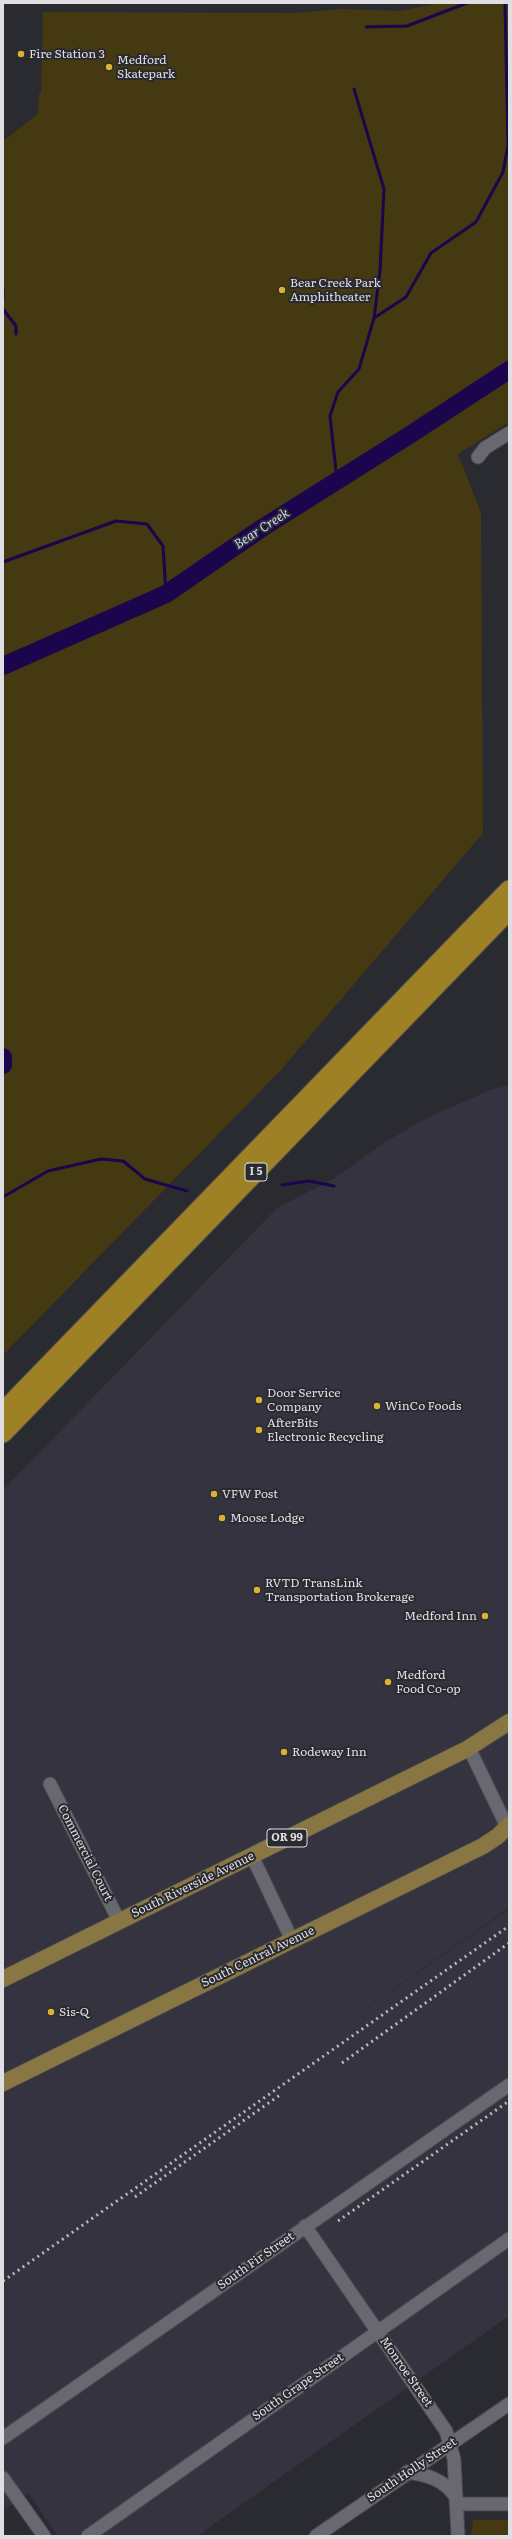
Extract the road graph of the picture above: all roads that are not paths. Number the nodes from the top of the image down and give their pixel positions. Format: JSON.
{"nodes":[{"id":1,"x":509,"y":433,"type":"edge"},
{"id":2,"x":478,"y":457,"type":"dead end"},
{"id":3,"x":509,"y":890,"type":"edge"},
{"id":4,"x":509,"y":910,"type":"edge"},
{"id":5,"x":3,"y":1412,"type":"edge"},
{"id":6,"x":3,"y":1433,"type":"edge"},
{"id":7,"x":509,"y":1722,"type":"edge"},
{"id":8,"x":469,"y":1748,"type":"junction"},
{"id":9,"x":50,"y":1784,"type":"dead end"},
{"id":10,"x":508,"y":1826,"type":"edge"},
{"id":11,"x":252,"y":1856,"type":"junction"},
{"id":12,"x":120,"y":1921,"type":"junction"},
{"id":13,"x":292,"y":1940,"type":"junction"},
{"id":14,"x":3,"y":1979,"type":"edge"},
{"id":15,"x":3,"y":2083,"type":"edge"},
{"id":16,"x":509,"y":2085,"type":"edge"},
{"id":17,"x":305,"y":2226,"type":"junction"},
{"id":18,"x":509,"y":2239,"type":"edge"},
{"id":19,"x":377,"y":2331,"type":"junction"},
{"id":20,"x":509,"y":2404,"type":"edge"},
{"id":21,"x":3,"y":2438,"type":"edge"},
{"id":22,"x":451,"y":2445,"type":"junction"},
{"id":23,"x":407,"y":2472,"type":"junction"},
{"id":24,"x":3,"y":2478,"type":"edge"},
{"id":25,"x":456,"y":2500,"type":"junction"},
{"id":26,"x":509,"y":2504,"type":"edge"},
{"id":27,"x":44,"y":2536,"type":"edge"},
{"id":28,"x":88,"y":2536,"type":"edge"},
{"id":29,"x":316,"y":2536,"type":"edge"},
{"id":30,"x":458,"y":2536,"type":"edge"}],
"edges":[{"from":1,"to":2,"type":"street"},
{"from":3,"to":5,"type":"highway","number":"I 5"},
{"from":4,"to":6,"type":"highway","number":"I 5"},
{"from":7,"to":8,"type":"main road","name":"South Riverside Avenue","number":"OR 99"},
{"from":8,"to":10,"type":"street"},
{"from":8,"to":11,"type":"main road","name":"South Riverside Avenue","number":"OR 99"},
{"from":9,"to":12,"type":"street","name":"Commercial Court"},
{"from":10,"to":13,"type":"main road","name":"South Central Avenue"},
{"from":11,"to":12,"type":"main road","name":"South Riverside Avenue","number":"OR 99"},
{"from":11,"to":13,"type":"street"},
{"from":12,"to":14,"type":"main road","name":"South Riverside Avenue","number":"OR 99"},
{"from":13,"to":15,"type":"main road","name":"South Central Avenue"},
{"from":16,"to":17,"type":"street","name":"South Fir Street"},
{"from":17,"to":19,"type":"street","name":"Monroe Street"},
{"from":17,"to":21,"type":"street","name":"South Fir Street"},
{"from":18,"to":19,"type":"street","name":"South Grape Street"},
{"from":19,"to":22,"type":"street","name":"Monroe Street"},
{"from":19,"to":28,"type":"street","name":"South Grape Street"},
{"from":20,"to":22,"type":"street","name":"South Holly Street"},
{"from":22,"to":23,"type":"street","name":"South Holly Street"},
{"from":22,"to":25,"type":"street","name":"Monroe Street"},
{"from":23,"to":25,"type":"street"},
{"from":23,"to":29,"type":"street","name":"South Holly Street"},
{"from":24,"to":27,"type":"street"},
{"from":25,"to":26,"type":"street"},
{"from":25,"to":30,"type":"street","name":"Monroe Street"}]}
